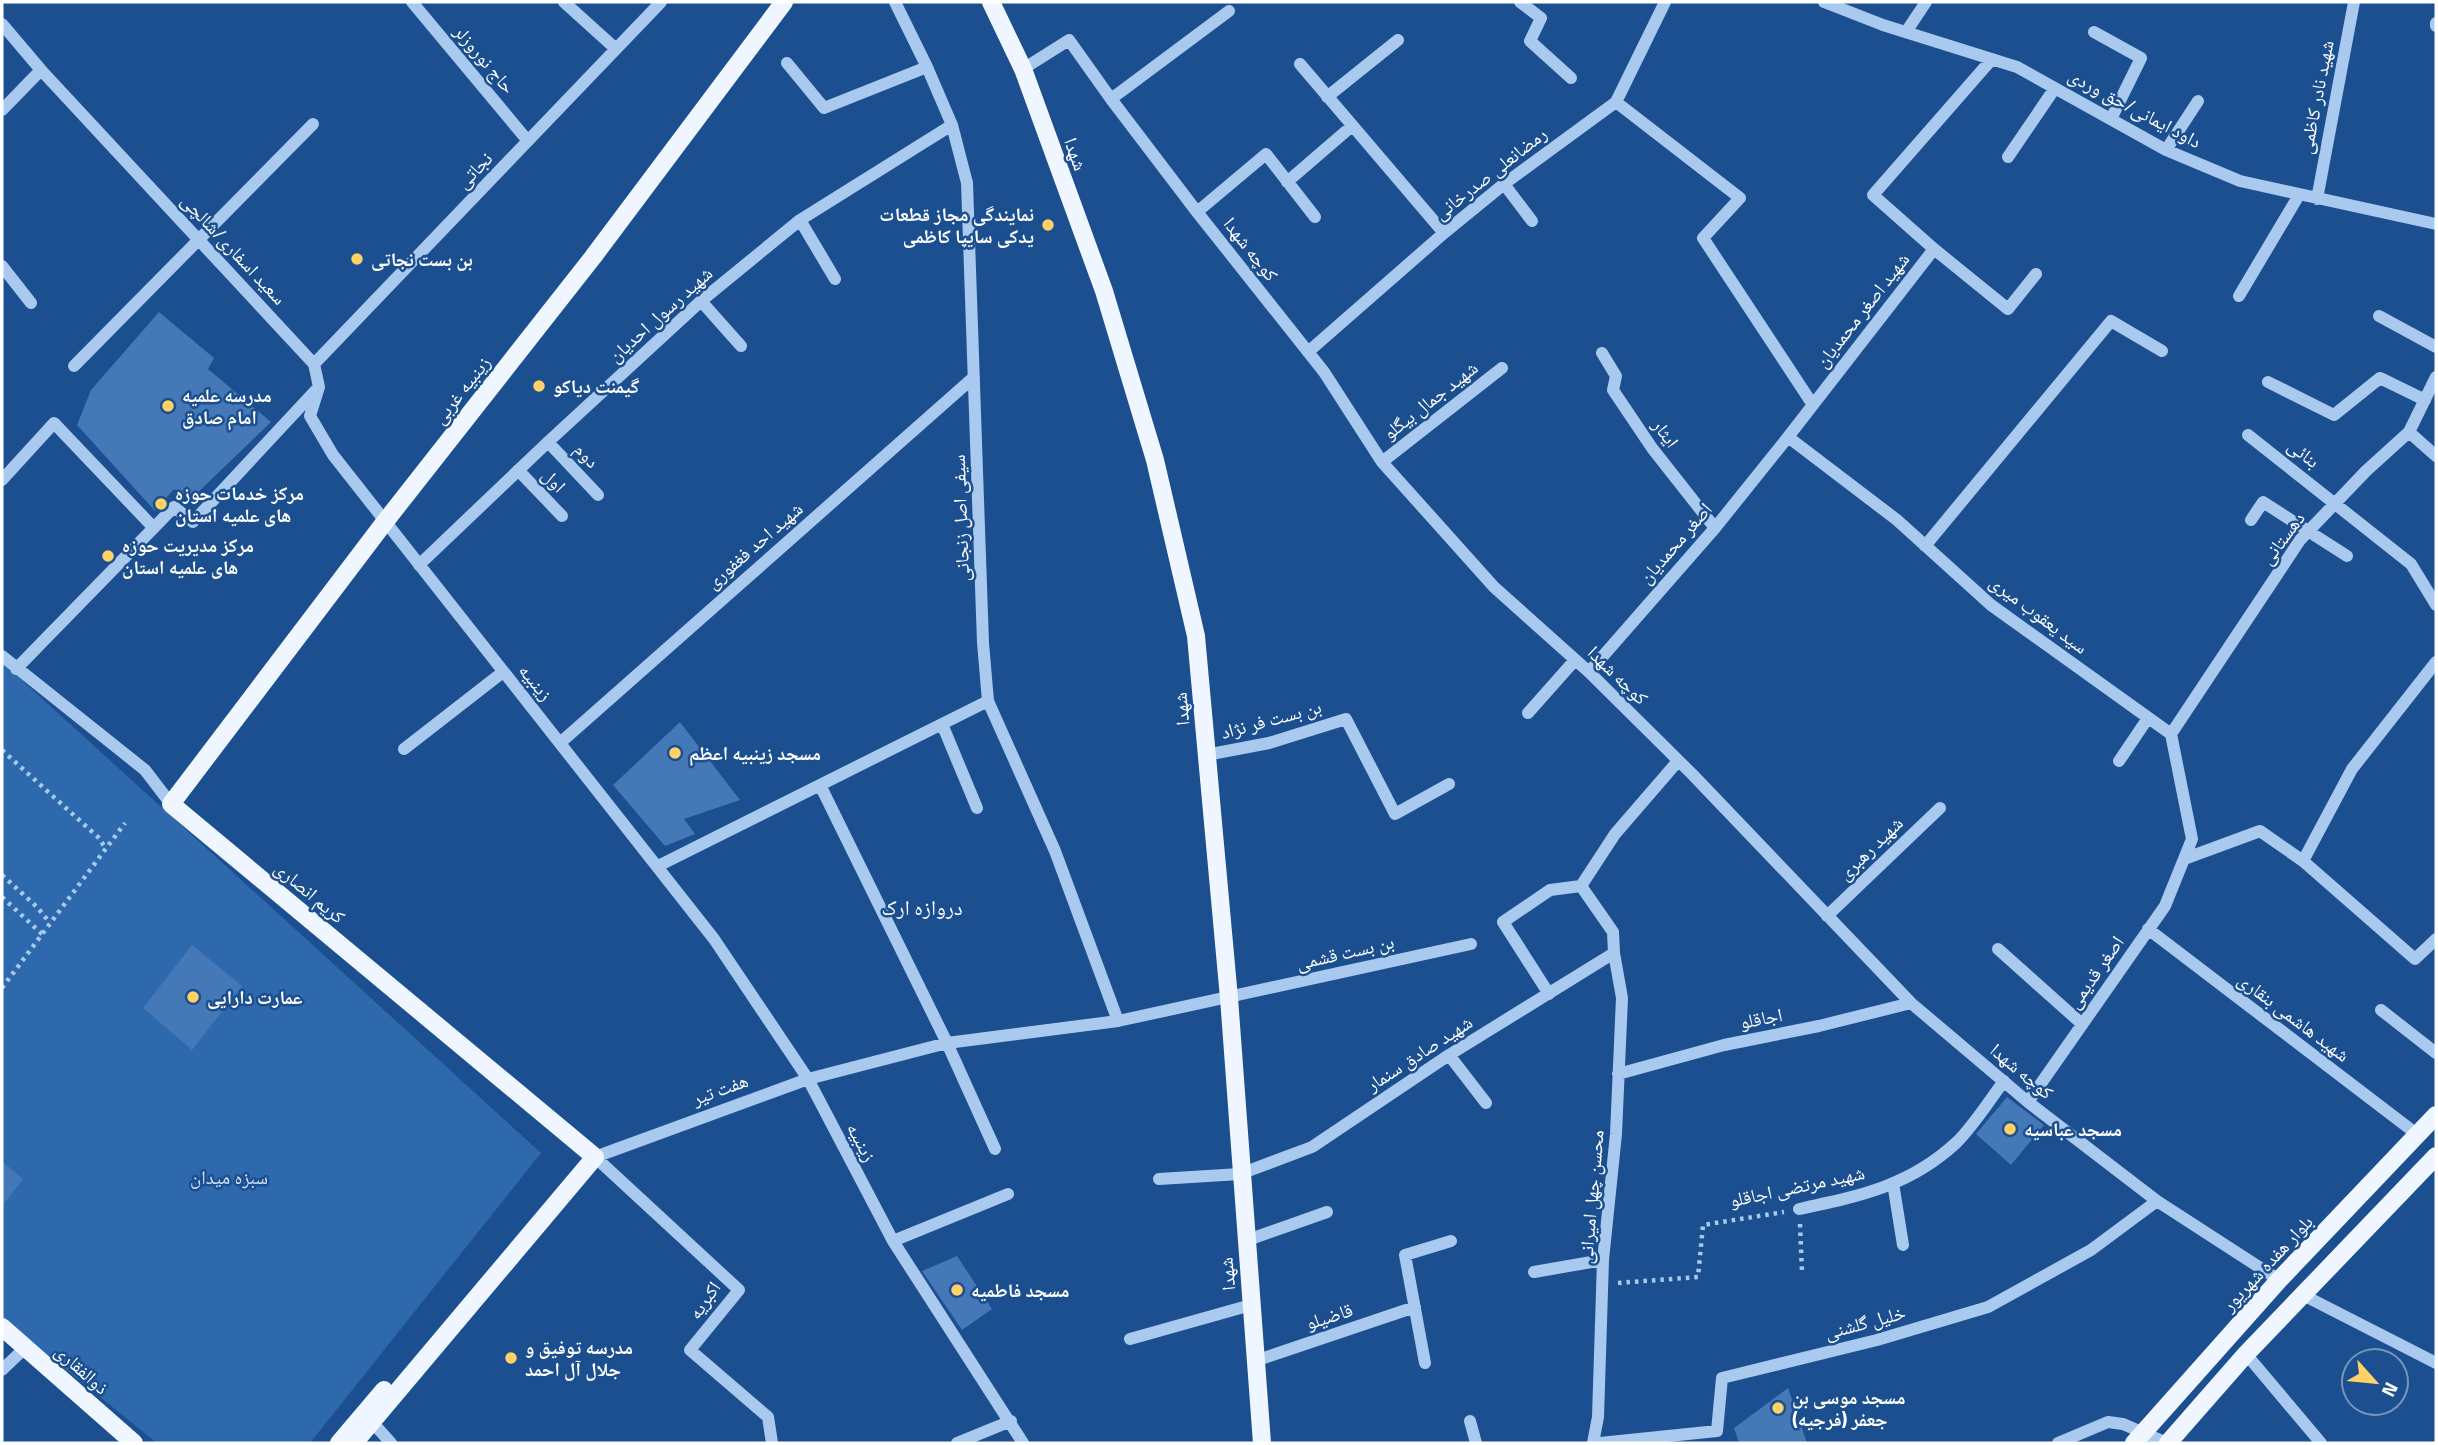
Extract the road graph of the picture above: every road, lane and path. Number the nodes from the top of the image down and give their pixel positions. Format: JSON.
{"nodes":[{"id":1,"x":412,"y":2,"type":"edge"},
{"id":2,"x":564,"y":2,"type":"edge"},
{"id":3,"x":662,"y":2,"type":"edge"},
{"id":4,"x":784,"y":2,"type":"edge"},
{"id":5,"x":895,"y":2,"type":"edge"},
{"id":6,"x":991,"y":2,"type":"edge"},
{"id":7,"x":1520,"y":2,"type":"edge"},
{"id":8,"x":1665,"y":2,"type":"edge"},
{"id":9,"x":1824,"y":2,"type":"edge"},
{"id":10,"x":1926,"y":2,"type":"edge"},
{"id":11,"x":2354,"y":2,"type":"edge"},
{"id":12,"x":1229,"y":11,"type":"dead end"},
{"id":13,"x":2,"y":23,"type":"edge"},
{"id":14,"x":1906,"y":32,"type":"junction"},
{"id":15,"x":2094,"y":32,"type":"dead end"},
{"id":16,"x":1398,"y":40,"type":"dead end"},
{"id":17,"x":616,"y":49,"type":"junction"},
{"id":18,"x":1992,"y":59,"type":"junction"},
{"id":19,"x":787,"y":63,"type":"dead end"},
{"id":20,"x":1300,"y":64,"type":"dead end"},
{"id":21,"x":927,"y":67,"type":"junction"},
{"id":22,"x":1023,"y":69,"type":"junction"},
{"id":23,"x":41,"y":70,"type":"junction"},
{"id":24,"x":1571,"y":78,"type":"dead end"},
{"id":25,"x":2055,"y":88,"type":"junction"},
{"id":26,"x":1327,"y":97,"type":"junction"},
{"id":27,"x":1111,"y":99,"type":"junction"},
{"id":28,"x":2198,"y":101,"type":"dead end"},
{"id":29,"x":1616,"y":102,"type":"junction"},
{"id":30,"x":2,"y":110,"type":"edge"},
{"id":31,"x":2111,"y":119,"type":"junction"},
{"id":32,"x":313,"y":124,"type":"dead end"},
{"id":33,"x":952,"y":125,"type":"junction"},
{"id":34,"x":1352,"y":127,"type":"junction"},
{"id":35,"x":528,"y":141,"type":"junction"},
{"id":36,"x":2166,"y":150,"type":"junction"},
{"id":37,"x":2008,"y":157,"type":"dead end"},
{"id":38,"x":1287,"y":182,"type":"junction"},
{"id":39,"x":1504,"y":184,"type":"junction"},
{"id":40,"x":2299,"y":194,"type":"junction"},
{"id":41,"x":2317,"y":199,"type":"junction"},
{"id":42,"x":1197,"y":212,"type":"junction"},
{"id":43,"x":1315,"y":217,"type":"dead end"},
{"id":44,"x":800,"y":220,"type":"junction"},
{"id":45,"x":1532,"y":221,"type":"dead end"},
{"id":46,"x":2436,"y":224,"type":"edge"},
{"id":47,"x":1444,"y":233,"type":"junction"},
{"id":48,"x":199,"y":239,"type":"junction"},
{"id":49,"x":1934,"y":249,"type":"junction"},
{"id":50,"x":2,"y":266,"type":"edge"},
{"id":51,"x":2036,"y":274,"type":"dead end"},
{"id":52,"x":835,"y":279,"type":"dead end"},
{"id":53,"x":2239,"y":296,"type":"dead end"},
{"id":54,"x":701,"y":301,"type":"junction"},
{"id":55,"x":31,"y":303,"type":"dead end"},
{"id":56,"x":2379,"y":316,"type":"dead end"},
{"id":57,"x":741,"y":346,"type":"dead end"},
{"id":58,"x":2436,"y":347,"type":"edge"},
{"id":59,"x":2162,"y":351,"type":"dead end"},
{"id":60,"x":1308,"y":352,"type":"junction"},
{"id":61,"x":1602,"y":353,"type":"dead end"},
{"id":62,"x":314,"y":364,"type":"junction"},
{"id":63,"x":74,"y":366,"type":"dead end"},
{"id":64,"x":1502,"y":368,"type":"dead end"},
{"id":65,"x":974,"y":377,"type":"junction"},
{"id":66,"x":2436,"y":377,"type":"edge"},
{"id":67,"x":2268,"y":382,"type":"dead end"},
{"id":68,"x":319,"y":387,"type":"junction"},
{"id":69,"x":2425,"y":400,"type":"junction"},
{"id":70,"x":1813,"y":405,"type":"junction"},
{"id":71,"x":2409,"y":432,"type":"junction"},
{"id":72,"x":2248,"y":435,"type":"dead end"},
{"id":73,"x":1788,"y":437,"type":"junction"},
{"id":74,"x":548,"y":442,"type":"junction"},
{"id":75,"x":2436,"y":456,"type":"edge"},
{"id":76,"x":1382,"y":462,"type":"junction"},
{"id":77,"x":518,"y":470,"type":"junction"},
{"id":78,"x":2,"y":480,"type":"edge"},
{"id":79,"x":597,"y":495,"type":"dead end"},
{"id":80,"x":2336,"y":502,"type":"junction"},
{"id":81,"x":562,"y":516,"type":"dead end"},
{"id":82,"x":2250,"y":520,"type":"dead end"},
{"id":83,"x":384,"y":523,"type":"junction"},
{"id":84,"x":153,"y":527,"type":"junction"},
{"id":85,"x":1715,"y":528,"type":"junction"},
{"id":86,"x":2309,"y":531,"type":"junction"},
{"id":87,"x":1925,"y":546,"type":"junction"},
{"id":88,"x":2347,"y":556,"type":"dead end"},
{"id":89,"x":419,"y":565,"type":"junction"},
{"id":90,"x":2436,"y":605,"type":"edge"},
{"id":91,"x":2,"y":656,"type":"edge"},
{"id":92,"x":1575,"y":660,"type":"junction"},
{"id":93,"x":2436,"y":662,"type":"edge"},
{"id":94,"x":16,"y":669,"type":"junction"},
{"id":95,"x":503,"y":672,"type":"junction"},
{"id":96,"x":1589,"y":672,"type":"junction"},
{"id":97,"x":988,"y":701,"type":"junction"},
{"id":98,"x":1528,"y":713,"type":"dead end"},
{"id":99,"x":2148,"y":718,"type":"junction"},
{"id":100,"x":942,"y":724,"type":"junction"},
{"id":101,"x":2171,"y":734,"type":"junction"},
{"id":102,"x":560,"y":743,"type":"junction"},
{"id":103,"x":404,"y":749,"type":"dead end"},
{"id":104,"x":2,"y":750,"type":"edge"},
{"id":105,"x":1206,"y":755,"type":"junction"},
{"id":106,"x":1678,"y":761,"type":"junction"},
{"id":107,"x":2119,"y":761,"type":"dead end"},
{"id":108,"x":1449,"y":784,"type":"dead end"},
{"id":109,"x":820,"y":785,"type":"junction"},
{"id":110,"x":171,"y":804,"type":"junction"},
{"id":111,"x":977,"y":808,"type":"dead end"},
{"id":112,"x":1940,"y":808,"type":"dead end"},
{"id":113,"x":125,"y":823,"type":"dead end"},
{"id":114,"x":104,"y":846,"type":"dead end"},
{"id":115,"x":2184,"y":859,"type":"junction"},
{"id":116,"x":2303,"y":861,"type":"junction"},
{"id":117,"x":658,"y":866,"type":"junction"},
{"id":118,"x":2,"y":875,"type":"edge"},
{"id":119,"x":1581,"y":886,"type":"junction"},
{"id":120,"x":2,"y":897,"type":"edge"},
{"id":121,"x":1827,"y":916,"type":"junction"},
{"id":122,"x":50,"y":923,"type":"junction"},
{"id":123,"x":2148,"y":929,"type":"junction"},
{"id":124,"x":42,"y":934,"type":"junction"},
{"id":125,"x":2436,"y":939,"type":"edge"},
{"id":126,"x":1471,"y":944,"type":"dead end"},
{"id":127,"x":1998,"y":949,"type":"dead end"},
{"id":128,"x":1614,"y":953,"type":"junction"},
{"id":129,"x":2,"y":988,"type":"edge"},
{"id":130,"x":1549,"y":993,"type":"junction"},
{"id":131,"x":1229,"y":998,"type":"junction"},
{"id":132,"x":1911,"y":1003,"type":"junction"},
{"id":133,"x":2381,"y":1010,"type":"dead end"},
{"id":134,"x":1118,"y":1021,"type":"junction"},
{"id":135,"x":2082,"y":1024,"type":"junction"},
{"id":136,"x":947,"y":1042,"type":"junction"},
{"id":137,"x":2436,"y":1053,"type":"edge"},
{"id":138,"x":1449,"y":1055,"type":"junction"},
{"id":139,"x":1618,"y":1074,"type":"junction"},
{"id":140,"x":808,"y":1079,"type":"junction"},
{"id":141,"x":2004,"y":1082,"type":"junction"},
{"id":142,"x":2028,"y":1102,"type":"junction"},
{"id":143,"x":1486,"y":1103,"type":"dead end"},
{"id":144,"x":2436,"y":1115,"type":"edge"},
{"id":145,"x":2418,"y":1135,"type":"junction"},
{"id":146,"x":995,"y":1149,"type":"dead end"},
{"id":147,"x":591,"y":1154,"type":"junction"},
{"id":148,"x":2436,"y":1156,"type":"edge"},
{"id":149,"x":1240,"y":1174,"type":"junction"},
{"id":150,"x":1159,"y":1179,"type":"dead end"},
{"id":151,"x":1893,"y":1183,"type":"junction"},
{"id":152,"x":1008,"y":1194,"type":"dead end"},
{"id":153,"x":2157,"y":1201,"type":"junction"},
{"id":154,"x":1799,"y":1209,"type":"junction"},
{"id":155,"x":1326,"y":1212,"type":"dead end"},
{"id":156,"x":893,"y":1241,"type":"junction"},
{"id":157,"x":1245,"y":1241,"type":"junction"},
{"id":158,"x":1451,"y":1241,"type":"dead end"},
{"id":159,"x":1903,"y":1245,"type":"dead end"},
{"id":160,"x":1604,"y":1260,"type":"junction"},
{"id":161,"x":1534,"y":1272,"type":"dead end"},
{"id":162,"x":1802,"y":1272,"type":"dead end"},
{"id":163,"x":2279,"y":1280,"type":"junction"},
{"id":164,"x":1602,"y":1284,"type":"junction"},
{"id":165,"x":2303,"y":1295,"type":"junction"},
{"id":166,"x":1251,"y":1305,"type":"junction"},
{"id":167,"x":1415,"y":1307,"type":"junction"},
{"id":168,"x":2,"y":1327,"type":"edge"},
{"id":169,"x":1130,"y":1339,"type":"dead end"},
{"id":170,"x":26,"y":1347,"type":"junction"},
{"id":171,"x":2246,"y":1354,"type":"junction"},
{"id":172,"x":1255,"y":1360,"type":"junction"},
{"id":173,"x":1425,"y":1363,"type":"dead end"},
{"id":174,"x":2436,"y":1363,"type":"edge"},
{"id":175,"x":2,"y":1370,"type":"edge"},
{"id":176,"x":1470,"y":1421,"type":"dead end"},
{"id":177,"x":1011,"y":1422,"type":"junction"},
{"id":178,"x":373,"y":1423,"type":"junction"},
{"id":179,"x":2138,"y":1437,"type":"edge"},
{"id":180,"x":134,"y":1443,"type":"edge"},
{"id":181,"x":339,"y":1443,"type":"edge"},
{"id":182,"x":354,"y":1443,"type":"edge"},
{"id":183,"x":391,"y":1443,"type":"edge"},
{"id":184,"x":772,"y":1443,"type":"edge"},
{"id":185,"x":957,"y":1443,"type":"edge"},
{"id":186,"x":1023,"y":1443,"type":"edge"},
{"id":187,"x":1262,"y":1443,"type":"edge"},
{"id":188,"x":1476,"y":1443,"type":"edge"},
{"id":189,"x":1593,"y":1443,"type":"edge"},
{"id":190,"x":1601,"y":1443,"type":"edge"},
{"id":191,"x":2058,"y":1443,"type":"edge"},
{"id":192,"x":2168,"y":1443,"type":"edge"},
{"id":193,"x":2320,"y":1443,"type":"edge"}],
"edges":[{"from":1,"to":35,"type":"street","name":"حاج نوروزلر"},
{"from":2,"to":17,"type":"street"},
{"from":3,"to":17,"type":"street","name":"نجاتی"},
{"from":4,"to":83,"type":"main road","name":"زینبیه غربی"},
{"from":5,"to":21,"type":"street","name":"سیفی اصل زنجانی"},
{"from":6,"to":22,"type":"main road","name":"شهدا"},
{"from":7,"to":24,"type":"street"},
{"from":8,"to":29,"type":"street","name":"رمضانعلی صدرخانی"},
{"from":9,"to":14,"type":"street","name":"داود ایمانی/حق وردی"},
{"from":10,"to":14,"type":"street"},
{"from":11,"to":41,"type":"street","name":"شهید نادر کاظمی"},
{"from":12,"to":27,"type":"street"},
{"from":13,"to":23,"type":"street","name":"سعید اسفاری/شالچی"},
{"from":14,"to":18,"type":"street","name":"داود ایمانی/حق وردی"},
{"from":15,"to":31,"type":"street"},
{"from":16,"to":26,"type":"street"},
{"from":17,"to":35,"type":"street","name":"نجاتی"},
{"from":18,"to":25,"type":"street","name":"داود ایمانی/حق وردی"},
{"from":18,"to":49,"type":"street","name":"شهید اصغر محمدیان"},
{"from":19,"to":21,"type":"street"},
{"from":20,"to":26,"type":"street"},
{"from":21,"to":33,"type":"street","name":"سیفی اصل زنجانی"},
{"from":22,"to":27,"type":"street","name":"کوچه شهدا"},
{"from":22,"to":105,"type":"main road","name":"شهدا"},
{"from":23,"to":30,"type":"street"},
{"from":23,"to":48,"type":"street","name":"سعید اسفاری/شالچی"},
{"from":25,"to":31,"type":"street","name":"داود ایمانی/حق وردی"},
{"from":25,"to":37,"type":"street"},
{"from":26,"to":34,"type":"street"},
{"from":27,"to":42,"type":"street","name":"کوچه شهدا"},
{"from":28,"to":36,"type":"street"},
{"from":29,"to":39,"type":"street","name":"رمضانعلی صدرخانی"},
{"from":29,"to":70,"type":"street"},
{"from":31,"to":36,"type":"street","name":"داود ایمانی/حق وردی"},
{"from":32,"to":48,"type":"street"},
{"from":33,"to":44,"type":"street","name":"شهید رسول احدیان"},
{"from":33,"to":65,"type":"street","name":"سیفی اصل زنجانی"},
{"from":34,"to":38,"type":"street"},
{"from":34,"to":47,"type":"street"},
{"from":35,"to":62,"type":"street","name":"نجاتی"},
{"from":36,"to":40,"type":"street","name":"داود ایمانی/حق وردی"},
{"from":38,"to":42,"type":"street"},
{"from":38,"to":43,"type":"street"},
{"from":39,"to":45,"type":"street"},
{"from":39,"to":47,"type":"street","name":"رمضانعلی صدرخانی"},
{"from":40,"to":41,"type":"street","name":"داود ایمانی/حق وردی"},
{"from":40,"to":53,"type":"street"},
{"from":41,"to":46,"type":"street","name":"داود ایمانی/حق وردی"},
{"from":42,"to":60,"type":"street","name":"کوچه شهدا"},
{"from":44,"to":52,"type":"street"},
{"from":44,"to":54,"type":"street","name":"شهید رسول احدیان"},
{"from":47,"to":60,"type":"street","name":"رمضانعلی صدرخانی"},
{"from":48,"to":62,"type":"street","name":"سعید اسفاری/شالچی"},
{"from":48,"to":63,"type":"street"},
{"from":49,"to":51,"type":"street"},
{"from":49,"to":70,"type":"street","name":"شهید اصغر محمدیان"},
{"from":50,"to":55,"type":"street"},
{"from":54,"to":57,"type":"street"},
{"from":54,"to":74,"type":"street","name":"شهید رسول احدیان"},
{"from":56,"to":58,"type":"street"},
{"from":59,"to":87,"type":"street"},
{"from":60,"to":76,"type":"street","name":"کوچه شهدا"},
{"from":61,"to":85,"type":"street","name":"ایثار"},
{"from":62,"to":68,"type":"street"},
{"from":64,"to":76,"type":"street","name":"شهید جمال بیگلو"},
{"from":65,"to":97,"type":"street","name":"سیفی اصل زنجانی"},
{"from":65,"to":102,"type":"street","name":"شهید احد فغفوری"},
{"from":66,"to":69,"type":"street","name":"دهستانی"},
{"from":67,"to":69,"type":"street"},
{"from":68,"to":83,"type":"street"},
{"from":68,"to":84,"type":"street"},
{"from":69,"to":71,"type":"street","name":"دهستانی"},
{"from":70,"to":73,"type":"street","name":"شهید اصغر محمدیان"},
{"from":71,"to":75,"type":"street"},
{"from":71,"to":80,"type":"street","name":"دهستانی"},
{"from":72,"to":80,"type":"street","name":"بنائی"},
{"from":73,"to":85,"type":"street","name":"اصغر محمدیان"},
{"from":73,"to":87,"type":"street","name":"سید یعقوب میری"},
{"from":74,"to":77,"type":"street","name":"شهید رسول احدیان"},
{"from":74,"to":79,"type":"street","name":"دوم"},
{"from":76,"to":92,"type":"street","name":"کوچه شهدا"},
{"from":77,"to":81,"type":"street","name":"اول"},
{"from":77,"to":89,"type":"street","name":"شهید رسول احدیان"},
{"from":78,"to":84,"type":"street"},
{"from":80,"to":86,"type":"street","name":"دهستانی"},
{"from":80,"to":90,"type":"street","name":"بنائی"},
{"from":82,"to":86,"type":"street"},
{"from":83,"to":89,"type":"street","name":"زینبیه"},
{"from":83,"to":110,"type":"main road","name":"زینبیه غربی"},
{"from":84,"to":94,"type":"street"},
{"from":85,"to":96,"type":"street","name":"اصغر محمدیان"},
{"from":86,"to":88,"type":"street"},
{"from":86,"to":101,"type":"street","name":"دهستانی"},
{"from":87,"to":99,"type":"street","name":"سید یعقوب میری"},
{"from":89,"to":95,"type":"street","name":"زینبیه"},
{"from":91,"to":94,"type":"street","name":"کریم انصاری"},
{"from":92,"to":96,"type":"street","name":"کوچه شهدا"},
{"from":92,"to":98,"type":"street"},
{"from":93,"to":116,"type":"street"},
{"from":94,"to":110,"type":"street","name":"کریم انصاری"},
{"from":95,"to":102,"type":"street","name":"زینبیه"},
{"from":95,"to":103,"type":"street"},
{"from":96,"to":106,"type":"street","name":"کوچه شهدا"},
{"from":97,"to":100,"type":"street"},
{"from":97,"to":134,"type":"street","name":"سیفی اصل زنجانی"},
{"from":99,"to":101,"type":"street","name":"سید یعقوب میری"},
{"from":99,"to":107,"type":"street"},
{"from":100,"to":109,"type":"street"},
{"from":100,"to":111,"type":"street"},
{"from":101,"to":115,"type":"street"},
{"from":102,"to":117,"type":"street","name":"زینبیه"},
{"from":104,"to":114,"type":"path"},
{"from":105,"to":108,"type":"street","name":"بن بست فر نژاد"},
{"from":105,"to":131,"type":"main road","name":"شهدا"},
{"from":106,"to":119,"type":"street"},
{"from":106,"to":121,"type":"street","name":"کوچه شهدا"},
{"from":109,"to":117,"type":"street"},
{"from":109,"to":136,"type":"street"},
{"from":110,"to":147,"type":"main road","name":"کریم انصاری"},
{"from":112,"to":121,"type":"street","name":"شهید رهبری"},
{"from":113,"to":122,"type":"path"},
{"from":115,"to":116,"type":"street"},
{"from":115,"to":123,"type":"street","name":"اصغر قدیمی"},
{"from":116,"to":125,"type":"street"},
{"from":117,"to":140,"type":"street","name":"زینبیه"},
{"from":118,"to":122,"type":"path"},
{"from":119,"to":128,"type":"street","name":"محسن چهل امیرانی"},
{"from":119,"to":130,"type":"street"},
{"from":120,"to":124,"type":"path"},
{"from":121,"to":132,"type":"street","name":"کوچه شهدا"},
{"from":122,"to":124,"type":"path"},
{"from":123,"to":135,"type":"street","name":"اصغر قدیمی"},
{"from":123,"to":145,"type":"street","name":"شهید هاشمی بنقاری"},
{"from":124,"to":129,"type":"path"},
{"from":126,"to":131,"type":"street","name":"بن بست قشمی"},
{"from":127,"to":135,"type":"street"},
{"from":128,"to":130,"type":"street","name":"شهید صادق سنمار"},
{"from":128,"to":139,"type":"street","name":"محسن چهل امیرانی"},
{"from":130,"to":138,"type":"street","name":"شهید صادق سنمار"},
{"from":131,"to":134,"type":"street","name":"هفت تیر"},
{"from":131,"to":149,"type":"main road","name":"شهدا"},
{"from":132,"to":139,"type":"street","name":"اجاقلو"},
{"from":132,"to":141,"type":"street","name":"کوچه شهدا"},
{"from":133,"to":137,"type":"street"},
{"from":134,"to":136,"type":"street","name":"هفت تیر"},
{"from":135,"to":142,"type":"street","name":"اصغر قدیمی"},
{"from":136,"to":140,"type":"street","name":"هفت تیر"},
{"from":136,"to":146,"type":"street"},
{"from":138,"to":143,"type":"street"},
{"from":138,"to":149,"type":"street","name":"شهید صادق سنمار"},
{"from":139,"to":160,"type":"street","name":"محسن چهل امیرانی"},
{"from":140,"to":147,"type":"street","name":"هفت تیر"},
{"from":140,"to":156,"type":"street","name":"زینبیه"},
{"from":141,"to":142,"type":"street","name":"کوچه شهدا"},
{"from":141,"to":151,"type":"street","name":"شهید مرتضی اجاقلو"},
{"from":142,"to":153,"type":"street","name":"کوچه شهدا"},
{"from":144,"to":145,"type":"main road","name":"بلوار هفده شهریور"},
{"from":145,"to":163,"type":"main road","name":"بلوار هفده شهریور"},
{"from":147,"to":178,"type":"main road"},
{"from":147,"to":181,"type":"main road"},
{"from":147,"to":184,"type":"street","name":"اکبریه"},
{"from":148,"to":165,"type":"main road"},
{"from":149,"to":150,"type":"street","name":"شهید صادق سنمار"},
{"from":149,"to":157,"type":"main road","name":"شهدا"},
{"from":151,"to":154,"type":"street","name":"شهید مرتضی اجاقلو"},
{"from":151,"to":159,"type":"street"},
{"from":152,"to":156,"type":"street"},
{"from":153,"to":163,"type":"street","name":"کوچه شهدا"},
{"from":153,"to":190,"type":"street","name":"خلیل گلشنی"},
{"from":154,"to":162,"type":"path"},
{"from":154,"to":164,"type":"path","name":"شهید مرتضی اجاقلو"},
{"from":155,"to":157,"type":"street"},
{"from":156,"to":177,"type":"street","name":"زینبیه"},
{"from":157,"to":166,"type":"main road","name":"شهدا"},
{"from":158,"to":167,"type":"street"},
{"from":160,"to":161,"type":"street"},
{"from":160,"to":164,"type":"street","name":"محسن چهل امیرانی"},
{"from":163,"to":179,"type":"main road","name":"بلوار هفده شهریور"},
{"from":164,"to":189,"type":"street","name":"محسن چهل امیرانی"},
{"from":165,"to":171,"type":"main road"},
{"from":165,"to":174,"type":"street"},
{"from":166,"to":169,"type":"street"},
{"from":166,"to":172,"type":"main road","name":"شهدا"},
{"from":167,"to":172,"type":"street","name":"قاضیلو"},
{"from":167,"to":173,"type":"street"},
{"from":168,"to":170,"type":"main road","name":"ذوالفقاری"},
{"from":170,"to":175,"type":"street"},
{"from":170,"to":180,"type":"main road","name":"ذوالفقاری"},
{"from":171,"to":192,"type":"main road"},
{"from":171,"to":193,"type":"street"},
{"from":172,"to":187,"type":"main road","name":"شهدا"},
{"from":176,"to":188,"type":"street"},
{"from":177,"to":185,"type":"street"},
{"from":177,"to":186,"type":"street","name":"زینبیه"},
{"from":178,"to":182,"type":"main road"},
{"from":178,"to":183,"type":"street"},
{"from":179,"to":191,"type":"street"},
{"from":179,"to":192,"type":"street"}]}
